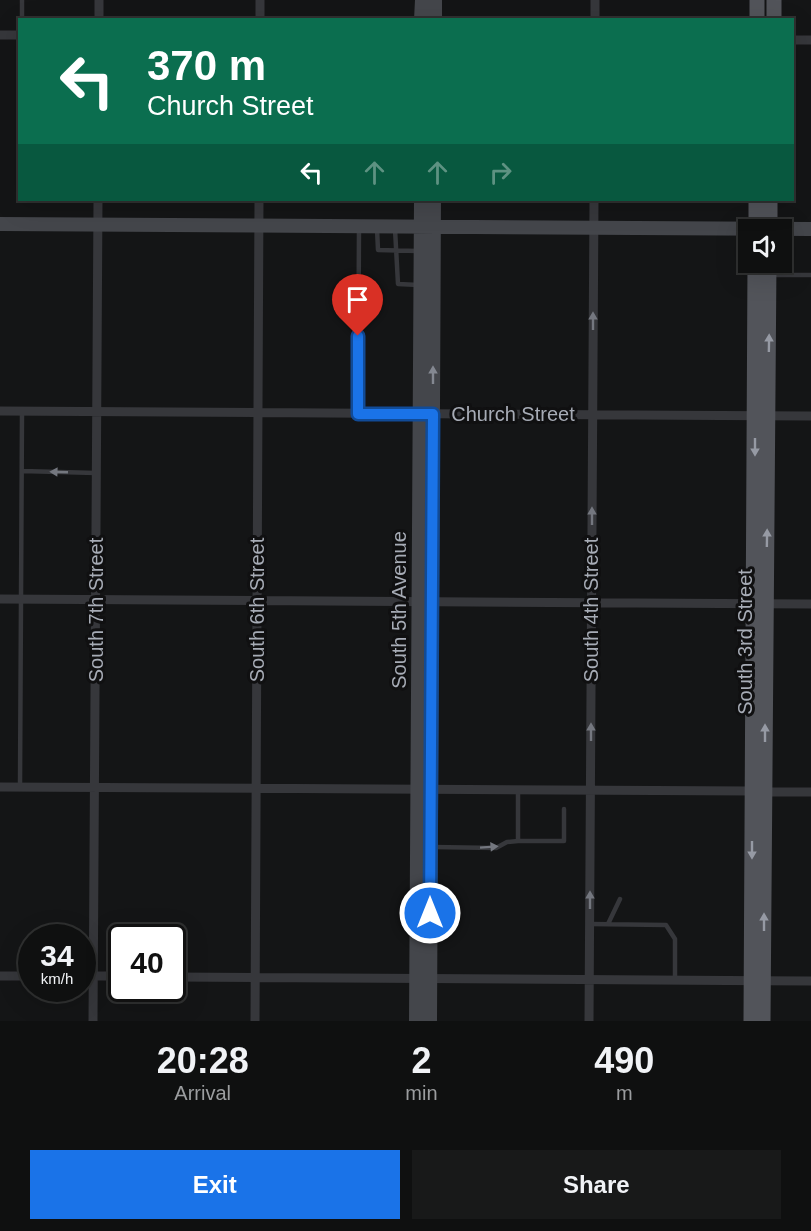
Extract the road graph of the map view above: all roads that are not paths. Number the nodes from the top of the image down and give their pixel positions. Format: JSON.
{"nodes":[{"id":1,"x":22,"y":0,"type":"edge"},
{"id":2,"x":99,"y":0,"type":"edge"},
{"id":3,"x":260,"y":0,"type":"edge"},
{"id":4,"x":422,"y":0,"type":"edge"},
{"id":5,"x":435,"y":0,"type":"edge"},
{"id":6,"x":595,"y":0,"type":"edge"},
{"id":7,"x":757,"y":0,"type":"edge"},
{"id":8,"x":774,"y":0,"type":"edge"},
{"id":9,"x":22,"y":18,"type":"edge"},
{"id":10,"x":99,"y":18,"type":"edge"},
{"id":11,"x":260,"y":18,"type":"edge"},
{"id":12,"x":422,"y":18,"type":"edge"},
{"id":13,"x":435,"y":18,"type":"edge"},
{"id":14,"x":595,"y":18,"type":"edge"},
{"id":15,"x":757,"y":18,"type":"edge"},
{"id":16,"x":774,"y":18,"type":"edge"},
{"id":17,"x":0,"y":35,"type":"edge"},
{"id":18,"x":18,"y":35,"type":"edge"},
{"id":19,"x":794,"y":40,"type":"edge"},
{"id":20,"x":811,"y":40,"type":"edge"},
{"id":21,"x":98,"y":201,"type":"edge"},
{"id":22,"x":259,"y":201,"type":"edge"},
{"id":23,"x":421,"y":201,"type":"edge"},
{"id":24,"x":434,"y":201,"type":"edge"},
{"id":25,"x":594,"y":201,"type":"edge"},
{"id":26,"x":756,"y":201,"type":"edge"},
{"id":27,"x":770,"y":201,"type":"edge"},
{"id":28,"x":761,"y":219,"type":"edge"},
{"id":29,"x":765,"y":219,"type":"edge"},
{"id":30,"x":0,"y":224,"type":"edge"},
{"id":31,"x":98,"y":224,"type":"junction"},
{"id":32,"x":259,"y":225,"type":"junction"},
{"id":33,"x":359,"y":226,"type":"junction"},
{"id":34,"x":377,"y":226,"type":"junction"},
{"id":35,"x":395,"y":226,"type":"junction"},
{"id":36,"x":427,"y":226,"type":"junction"},
{"id":37,"x":594,"y":227,"type":"junction"},
{"id":38,"x":738,"y":229,"type":"edge"},
{"id":39,"x":792,"y":229,"type":"edge"},
{"id":40,"x":811,"y":229,"type":"edge"},
{"id":41,"x":396,"y":250,"type":"junction"},
{"id":42,"x":420,"y":251,"type":"junction"},
{"id":43,"x":792,"y":272,"type":"edge"},
{"id":44,"x":755,"y":273,"type":"edge"},
{"id":45,"x":769,"y":273,"type":"edge"},
{"id":46,"x":811,"y":275,"type":"edge"},
{"id":47,"x":420,"y":285,"type":"junction"},
{"id":48,"x":0,"y":411,"type":"edge"},
{"id":49,"x":22,"y":411,"type":"junction"},
{"id":50,"x":97,"y":412,"type":"junction"},
{"id":51,"x":258,"y":413,"type":"junction"},
{"id":52,"x":358,"y":414,"type":"junction"},
{"id":53,"x":426,"y":414,"type":"junction"},
{"id":54,"x":592,"y":415,"type":"junction"},
{"id":55,"x":761,"y":416,"type":"junction"},
{"id":56,"x":811,"y":416,"type":"edge"},
{"id":57,"x":22,"y":471,"type":"junction"},
{"id":58,"x":96,"y":473,"type":"junction"},
{"id":59,"x":0,"y":599,"type":"edge"},
{"id":60,"x":21,"y":599,"type":"junction"},
{"id":61,"x":96,"y":600,"type":"junction"},
{"id":62,"x":257,"y":601,"type":"junction"},
{"id":63,"x":425,"y":602,"type":"junction"},
{"id":64,"x":591,"y":603,"type":"junction"},
{"id":65,"x":760,"y":604,"type":"junction"},
{"id":66,"x":811,"y":604,"type":"edge"},
{"id":67,"x":0,"y":787,"type":"edge"},
{"id":68,"x":20,"y":787,"type":"junction"},
{"id":69,"x":95,"y":788,"type":"junction"},
{"id":70,"x":256,"y":788,"type":"junction"},
{"id":71,"x":424,"y":789,"type":"junction"},
{"id":72,"x":518,"y":790,"type":"junction"},
{"id":73,"x":591,"y":790,"type":"junction"},
{"id":74,"x":758,"y":792,"type":"junction"},
{"id":75,"x":811,"y":792,"type":"edge"},
{"id":76,"x":564,"y":809,"type":"dead end"},
{"id":77,"x":518,"y":841,"type":"junction"},
{"id":78,"x":430,"y":847,"type":"junction"},
{"id":79,"x":620,"y":899,"type":"dead end"},
{"id":80,"x":94,"y":924,"type":"edge"},
{"id":81,"x":590,"y":924,"type":"junction"},
{"id":82,"x":608,"y":924,"type":"junction"},
{"id":83,"x":0,"y":976,"type":"edge"},
{"id":84,"x":18,"y":976,"type":"edge"},
{"id":85,"x":186,"y":977,"type":"edge"},
{"id":86,"x":255,"y":977,"type":"junction"},
{"id":87,"x":423,"y":978,"type":"junction"},
{"id":88,"x":590,"y":979,"type":"junction"},
{"id":89,"x":675,"y":980,"type":"junction"},
{"id":90,"x":757,"y":980,"type":"junction"},
{"id":91,"x":811,"y":981,"type":"edge"},
{"id":92,"x":93,"y":1002,"type":"edge"},
{"id":93,"x":93,"y":1021,"type":"edge"},
{"id":94,"x":255,"y":1021,"type":"edge"},
{"id":95,"x":416,"y":1021,"type":"edge"},
{"id":96,"x":430,"y":1021,"type":"edge"},
{"id":97,"x":589,"y":1021,"type":"edge"},
{"id":98,"x":751,"y":1021,"type":"edge"},
{"id":99,"x":764,"y":1021,"type":"edge"}],
"edges":[{"from":1,"to":9,"type":"lane"},
{"from":2,"to":10,"type":"street"},
{"from":3,"to":11,"type":"street"},
{"from":4,"to":12,"type":"street"},
{"from":5,"to":13,"type":"street"},
{"from":6,"to":14,"type":"street"},
{"from":7,"to":15,"type":"main road"},
{"from":8,"to":16,"type":"main road"},
{"from":17,"to":18,"type":"street"},
{"from":19,"to":20,"type":"street"},
{"from":21,"to":31,"type":"street","name":"South 7th Street"},
{"from":22,"to":32,"type":"street","name":"South 6th Street"},
{"from":23,"to":36,"type":"street","name":"South 5th Avenue"},
{"from":24,"to":36,"type":"street","name":"South 5th Avenue"},
{"from":25,"to":37,"type":"street","name":"South 4th Street"},
{"from":26,"to":28,"type":"main road"},
{"from":27,"to":29,"type":"main road"},
{"from":30,"to":31,"type":"street"},
{"from":31,"to":32,"type":"street"},
{"from":31,"to":50,"type":"street","name":"South 7th Street"},
{"from":32,"to":33,"type":"street"},
{"from":32,"to":51,"type":"street","name":"South 6th Street"},
{"from":33,"to":34,"type":"street"},
{"from":33,"to":52,"type":"lane"},
{"from":34,"to":35,"type":"street"},
{"from":34,"to":41,"type":"lane"},
{"from":35,"to":36,"type":"street"},
{"from":35,"to":41,"type":"lane"},
{"from":36,"to":37,"type":"street"},
{"from":36,"to":42,"type":"street","name":"South 5th Avenue"},
{"from":53,"to":36,"type":"street","name":"South 5th Avenue","one_way":true},
{"from":37,"to":38,"type":"street"},
{"from":54,"to":37,"type":"street","name":"South 4th Street","one_way":true},
{"from":39,"to":40,"type":"street"},
{"from":41,"to":42,"type":"lane"},
{"from":41,"to":47,"type":"lane"},
{"from":42,"to":47,"type":"street","name":"South 5th Avenue"},
{"from":43,"to":46,"type":"lane"},
{"from":44,"to":55,"type":"main road","name":"South 3rd Street"},
{"from":55,"to":45,"type":"main road","name":"South 3rd Street","one_way":true},
{"from":47,"to":53,"type":"street","name":"South 5th Avenue"},
{"from":48,"to":49,"type":"street","name":"Church Street"},
{"from":49,"to":50,"type":"street","name":"Church Street"},
{"from":49,"to":57,"type":"lane"},
{"from":50,"to":51,"type":"street","name":"Church Street"},
{"from":50,"to":58,"type":"street","name":"South 7th Street"},
{"from":51,"to":52,"type":"street","name":"Church Street"},
{"from":51,"to":62,"type":"street","name":"South 6th Street"},
{"from":52,"to":53,"type":"street","name":"Church Street"},
{"from":53,"to":54,"type":"street","name":"Church Street"},
{"from":53,"to":63,"type":"street","name":"South 5th Avenue"},
{"from":54,"to":55,"type":"street","name":"Church Street"},
{"from":64,"to":54,"type":"street","name":"South 4th Street","one_way":true},
{"from":55,"to":56,"type":"street","name":"Church Street"},
{"from":55,"to":65,"type":"main road","name":"South 3rd Street"},
{"from":58,"to":57,"type":"lane","one_way":true},
{"from":57,"to":60,"type":"lane"},
{"from":58,"to":61,"type":"street","name":"South 7th Street"},
{"from":59,"to":60,"type":"street"},
{"from":60,"to":61,"type":"street"},
{"from":60,"to":68,"type":"lane"},
{"from":61,"to":62,"type":"street"},
{"from":61,"to":69,"type":"street","name":"South 7th Street"},
{"from":62,"to":63,"type":"street"},
{"from":62,"to":70,"type":"street","name":"South 6th Street"},
{"from":63,"to":64,"type":"street"},
{"from":63,"to":71,"type":"street","name":"South 5th Avenue"},
{"from":64,"to":65,"type":"street"},
{"from":73,"to":64,"type":"street","name":"South 4th Street","one_way":true},
{"from":65,"to":66,"type":"street"},
{"from":65,"to":74,"type":"main road","name":"South 3rd Street"},
{"from":67,"to":68,"type":"street"},
{"from":68,"to":69,"type":"street"},
{"from":69,"to":70,"type":"street"},
{"from":69,"to":80,"type":"street","name":"South 7th Street"},
{"from":70,"to":71,"type":"street"},
{"from":70,"to":86,"type":"street","name":"South 6th Street"},
{"from":71,"to":72,"type":"street"},
{"from":71,"to":78,"type":"street","name":"South 5th Avenue"},
{"from":71,"to":87,"type":"street","name":"South 5th Avenue"},
{"from":72,"to":73,"type":"street"},
{"from":72,"to":77,"type":"lane"},
{"from":73,"to":74,"type":"street"},
{"from":81,"to":73,"type":"street","name":"South 4th Street","one_way":true},
{"from":74,"to":75,"type":"street"},
{"from":74,"to":90,"type":"main road","name":"South 3rd Street"},
{"from":76,"to":77,"type":"lane"},
{"from":78,"to":77,"type":"lane","one_way":true},
{"from":78,"to":87,"type":"street","name":"South 5th Avenue"},
{"from":79,"to":82,"type":"lane"},
{"from":81,"to":82,"type":"lane"},
{"from":81,"to":88,"type":"street","name":"South 4th Street"},
{"from":82,"to":89,"type":"lane"},
{"from":83,"to":84,"type":"street"},
{"from":85,"to":86,"type":"street"},
{"from":86,"to":87,"type":"street"},
{"from":86,"to":94,"type":"street","name":"South 6th Street"},
{"from":87,"to":88,"type":"street"},
{"from":87,"to":95,"type":"street","name":"South 5th Avenue"},
{"from":87,"to":96,"type":"street","name":"South 5th Avenue"},
{"from":88,"to":89,"type":"street"},
{"from":88,"to":97,"type":"street","name":"South 4th Street"},
{"from":89,"to":90,"type":"street"},
{"from":90,"to":91,"type":"street"},
{"from":90,"to":98,"type":"main road","name":"South 3rd Street"},
{"from":90,"to":99,"type":"main road","name":"South 3rd Street"},
{"from":92,"to":93,"type":"street","name":"South 7th Street"}]}
